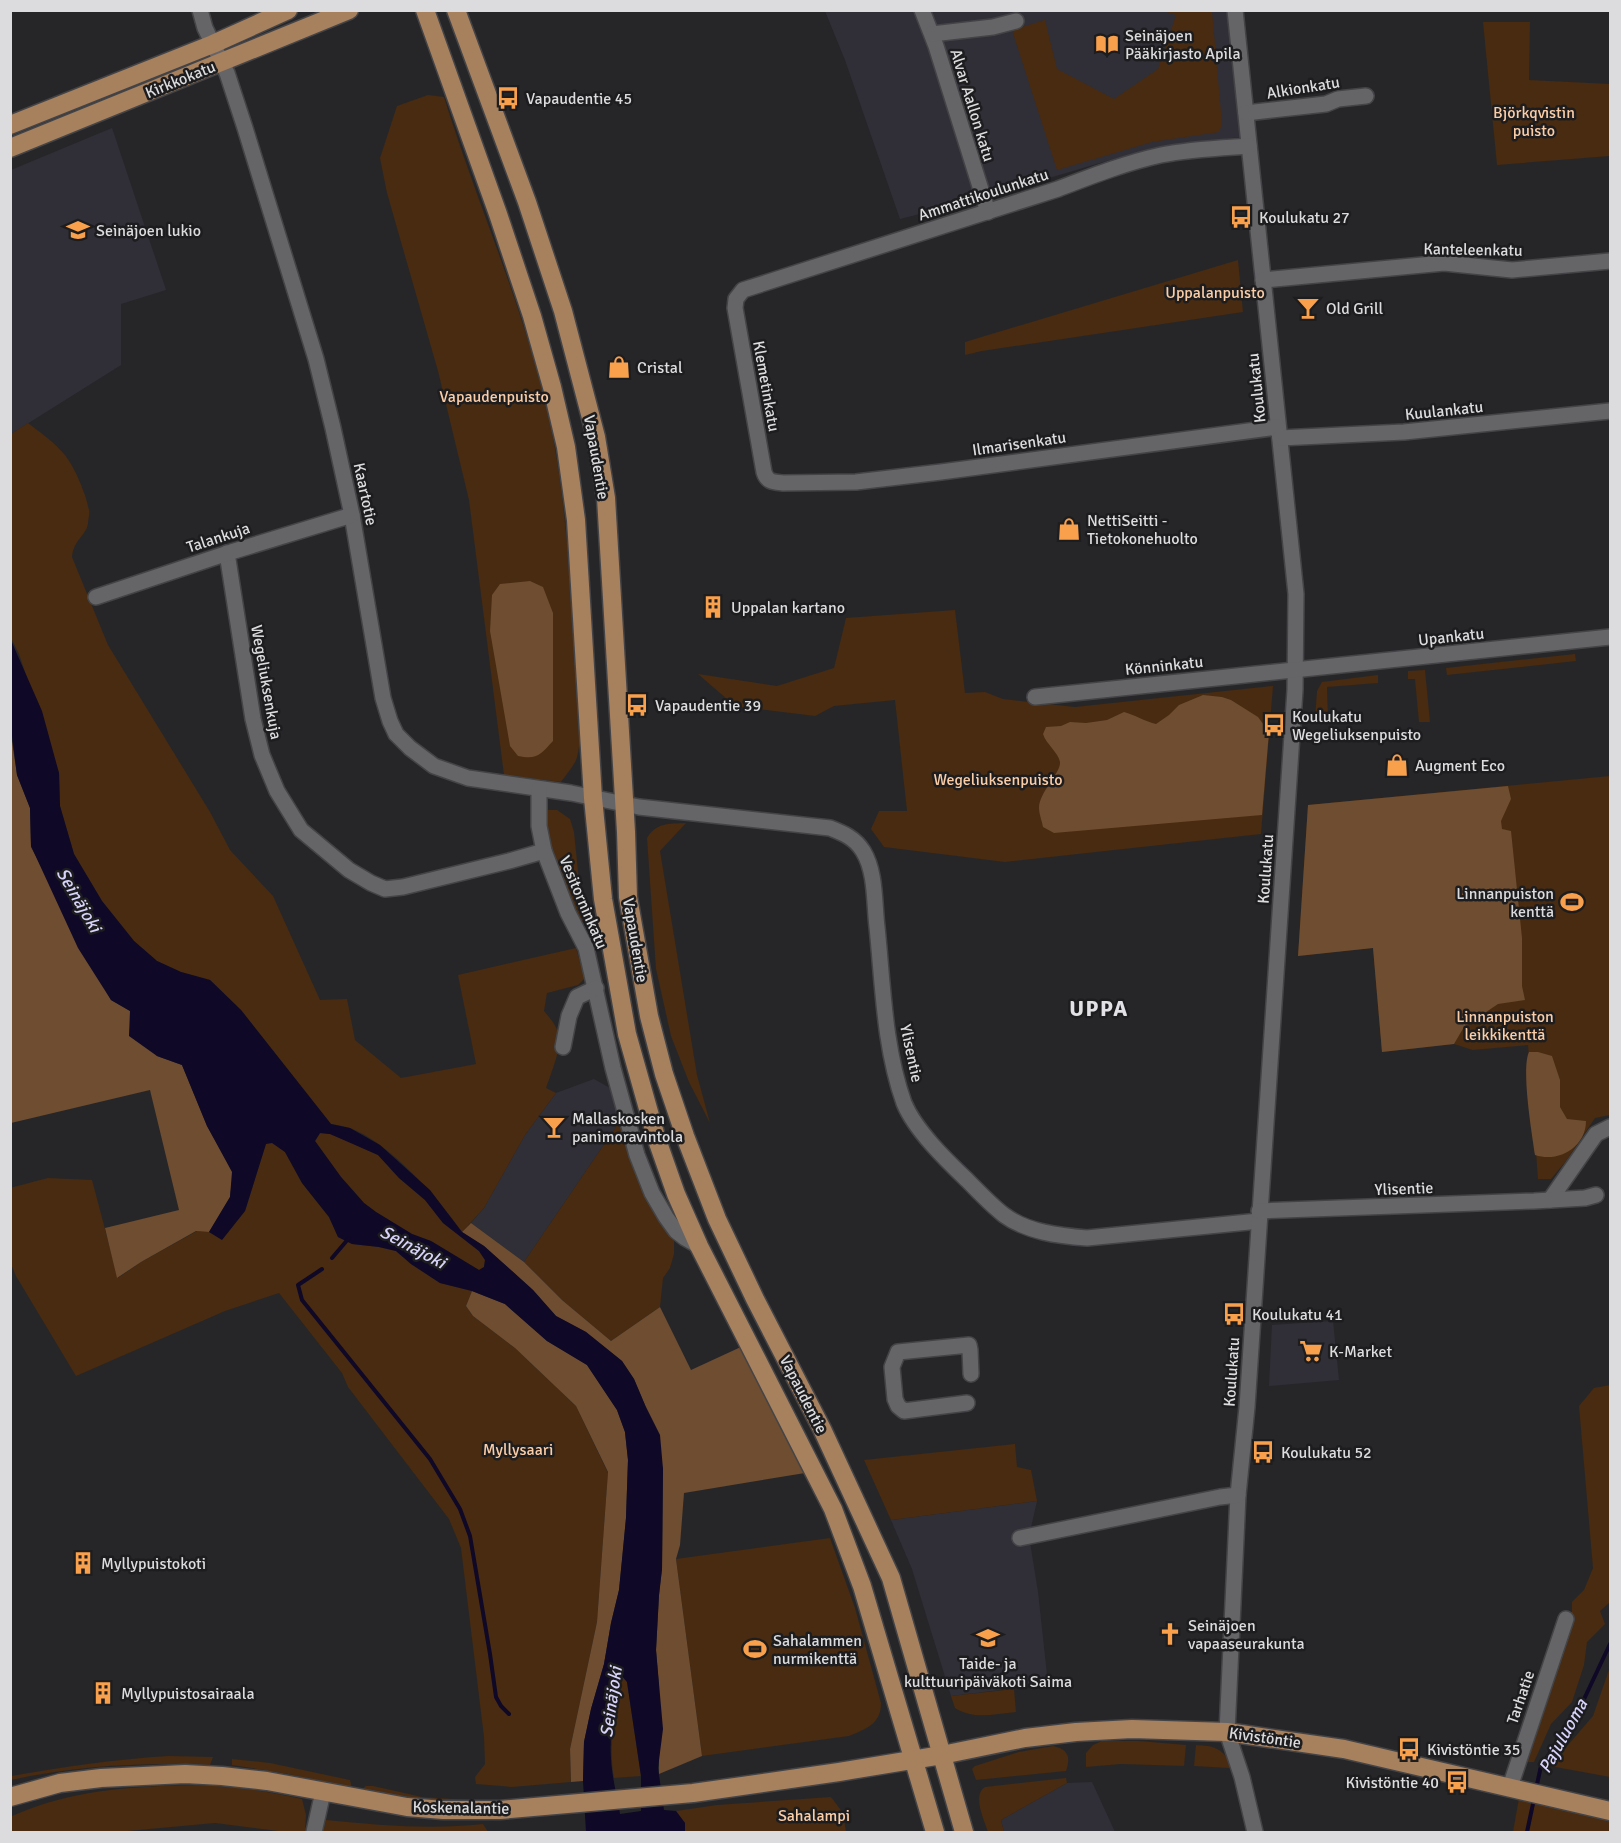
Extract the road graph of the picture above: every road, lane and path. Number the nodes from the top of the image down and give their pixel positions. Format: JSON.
{"nodes":[{"id":1,"x":200,"y":10,"type":"edge"},
{"id":2,"x":288,"y":10,"type":"edge"},
{"id":3,"x":349,"y":10,"type":"edge"},
{"id":4,"x":425,"y":10,"type":"edge"},
{"id":5,"x":456,"y":10,"type":"edge"},
{"id":6,"x":922,"y":10,"type":"edge"},
{"id":7,"x":1235,"y":10,"type":"edge"},
{"id":8,"x":1016,"y":21,"type":"dead end"},
{"id":9,"x":932,"y":34,"type":"junction"},
{"id":10,"x":213,"y":44,"type":"junction"},
{"id":11,"x":222,"y":62,"type":"junction"},
{"id":12,"x":1365,"y":96,"type":"dead end"},
{"id":13,"x":1246,"y":113,"type":"junction"},
{"id":14,"x":10,"y":125,"type":"edge"},
{"id":15,"x":1249,"y":146,"type":"junction"},
{"id":16,"x":10,"y":148,"type":"edge"},
{"id":17,"x":988,"y":212,"type":"junction"},
{"id":18,"x":1611,"y":261,"type":"edge"},
{"id":19,"x":1263,"y":280,"type":"junction"},
{"id":20,"x":736,"y":299,"type":"joint"},
{"id":21,"x":1611,"y":411,"type":"edge"},
{"id":22,"x":1279,"y":432,"type":"junction"},
{"id":23,"x":766,"y":478,"type":"joint"},
{"id":24,"x":352,"y":514,"type":"junction"},
{"id":25,"x":227,"y":553,"type":"junction"},
{"id":26,"x":96,"y":597,"type":"dead end"},
{"id":27,"x":1611,"y":637,"type":"edge"},
{"id":28,"x":1296,"y":670,"type":"junction"},
{"id":29,"x":1035,"y":697,"type":"dead end"},
{"id":30,"x":539,"y":789,"type":"junction"},
{"id":31,"x":593,"y":798,"type":"junction"},
{"id":32,"x":624,"y":805,"type":"junction"},
{"id":33,"x":544,"y":851,"type":"junction"},
{"id":34,"x":596,"y":988,"type":"junction"},
{"id":35,"x":563,"y":1047,"type":"dead end"},
{"id":36,"x":1611,"y":1127,"type":"edge"},
{"id":37,"x":1596,"y":1195,"type":"dead end"},
{"id":38,"x":1550,"y":1200,"type":"junction"},
{"id":39,"x":1259,"y":1216,"type":"junction"},
{"id":40,"x":699,"y":1246,"type":"junction"},
{"id":41,"x":971,"y":1374,"type":"dead end"},
{"id":42,"x":967,"y":1403,"type":"dead end"},
{"id":43,"x":1238,"y":1495,"type":"junction"},
{"id":44,"x":1020,"y":1538,"type":"dead end"},
{"id":45,"x":1566,"y":1619,"type":"dead end"},
{"id":46,"x":1227,"y":1732,"type":"junction"},
{"id":47,"x":942,"y":1755,"type":"junction"},
{"id":48,"x":914,"y":1760,"type":"junction"},
{"id":49,"x":1516,"y":1788,"type":"junction"},
{"id":50,"x":323,"y":1792,"type":"junction"},
{"id":51,"x":10,"y":1797,"type":"edge"},
{"id":52,"x":1611,"y":1811,"type":"edge"},
{"id":53,"x":314,"y":1833,"type":"edge"},
{"id":54,"x":935,"y":1833,"type":"edge"},
{"id":55,"x":964,"y":1833,"type":"edge"},
{"id":56,"x":1255,"y":1833,"type":"edge"}],
"edges":[{"from":1,"to":10,"type":"street","name":"Kaartotie"},
{"from":2,"to":10,"type":"main road","name":"Kirkkokatu"},
{"from":3,"to":11,"type":"main road","name":"Kirkkokatu"},
{"from":4,"to":31,"type":"main road","name":"Vapaudentie"},
{"from":5,"to":32,"type":"main road","name":"Vapaudentie"},
{"from":6,"to":9,"type":"street","name":"Alvar Aallon katu"},
{"from":7,"to":13,"type":"street","name":"Koulukatu"},
{"from":8,"to":9,"type":"street"},
{"from":9,"to":17,"type":"street","name":"Alvar Aallon katu"},
{"from":10,"to":11,"type":"street","name":"Kaartotie"},
{"from":10,"to":14,"type":"main road","name":"Kirkkokatu"},
{"from":11,"to":16,"type":"main road","name":"Kirkkokatu"},
{"from":11,"to":24,"type":"street","name":"Kaartotie"},
{"from":12,"to":13,"type":"street","name":"Alkionkatu"},
{"from":13,"to":15,"type":"street","name":"Koulukatu"},
{"from":15,"to":17,"type":"street","name":"Ammattikoulunkatu"},
{"from":15,"to":19,"type":"street","name":"Koulukatu"},
{"from":17,"to":20,"type":"street","name":"Ammattikoulunkatu"},
{"from":18,"to":19,"type":"street","name":"Kanteleenkatu"},
{"from":19,"to":22,"type":"street","name":"Koulukatu"},
{"from":20,"to":23,"type":"street","name":"Klemetinkatu"},
{"from":21,"to":22,"type":"street","name":"Kuulankatu"},
{"from":22,"to":23,"type":"street","name":"Ilmarisenkatu"},
{"from":22,"to":28,"type":"street","name":"Koulukatu"},
{"from":24,"to":25,"type":"street","name":"Talankuja"},
{"from":24,"to":30,"type":"street","name":"Kaartotie"},
{"from":25,"to":26,"type":"street","name":"Talankuja"},
{"from":25,"to":33,"type":"street","name":"Wegeliuksenkuja"},
{"from":27,"to":28,"type":"street","name":"Upankatu"},
{"from":28,"to":29,"type":"street","name":"Könninkatu"},
{"from":28,"to":39,"type":"street","name":"Koulukatu"},
{"from":30,"to":31,"type":"street","name":"Kaartotie"},
{"from":30,"to":33,"type":"street","name":"Vesitorninkatu"},
{"from":31,"to":32,"type":"street","name":"Ylisentie"},
{"from":31,"to":40,"type":"main road","name":"Vapaudentie"},
{"from":32,"to":39,"type":"street","name":"Ylisentie"},
{"from":32,"to":47,"type":"main road","name":"Vapaudentie"},
{"from":33,"to":34,"type":"street","name":"Vesitorninkatu"},
{"from":34,"to":35,"type":"street"},
{"from":34,"to":40,"type":"street","name":"Vesitorninkatu"},
{"from":36,"to":38,"type":"street"},
{"from":37,"to":38,"type":"street","name":"Ylisentie"},
{"from":38,"to":39,"type":"street","name":"Ylisentie"},
{"from":39,"to":43,"type":"street","name":"Koulukatu"},
{"from":40,"to":48,"type":"main road","name":"Vapaudentie"},
{"from":41,"to":42,"type":"street"},
{"from":43,"to":44,"type":"street"},
{"from":43,"to":46,"type":"street","name":"Koulukatu"},
{"from":45,"to":49,"type":"street","name":"Tarhatie"},
{"from":46,"to":47,"type":"main road","name":"Kivistöntie"},
{"from":46,"to":49,"type":"main road","name":"Kivistöntie"},
{"from":46,"to":56,"type":"street"},
{"from":47,"to":48,"type":"main road","name":"Kivistöntie"},
{"from":47,"to":55,"type":"main road","name":"Vapaudentie"},
{"from":48,"to":50,"type":"main road","name":"Koskenalantie"},
{"from":48,"to":54,"type":"main road","name":"Vapaudentie"},
{"from":49,"to":52,"type":"main road","name":"Kivistöntie"},
{"from":50,"to":51,"type":"main road","name":"Koskenalantie"},
{"from":50,"to":53,"type":"street"}]}
